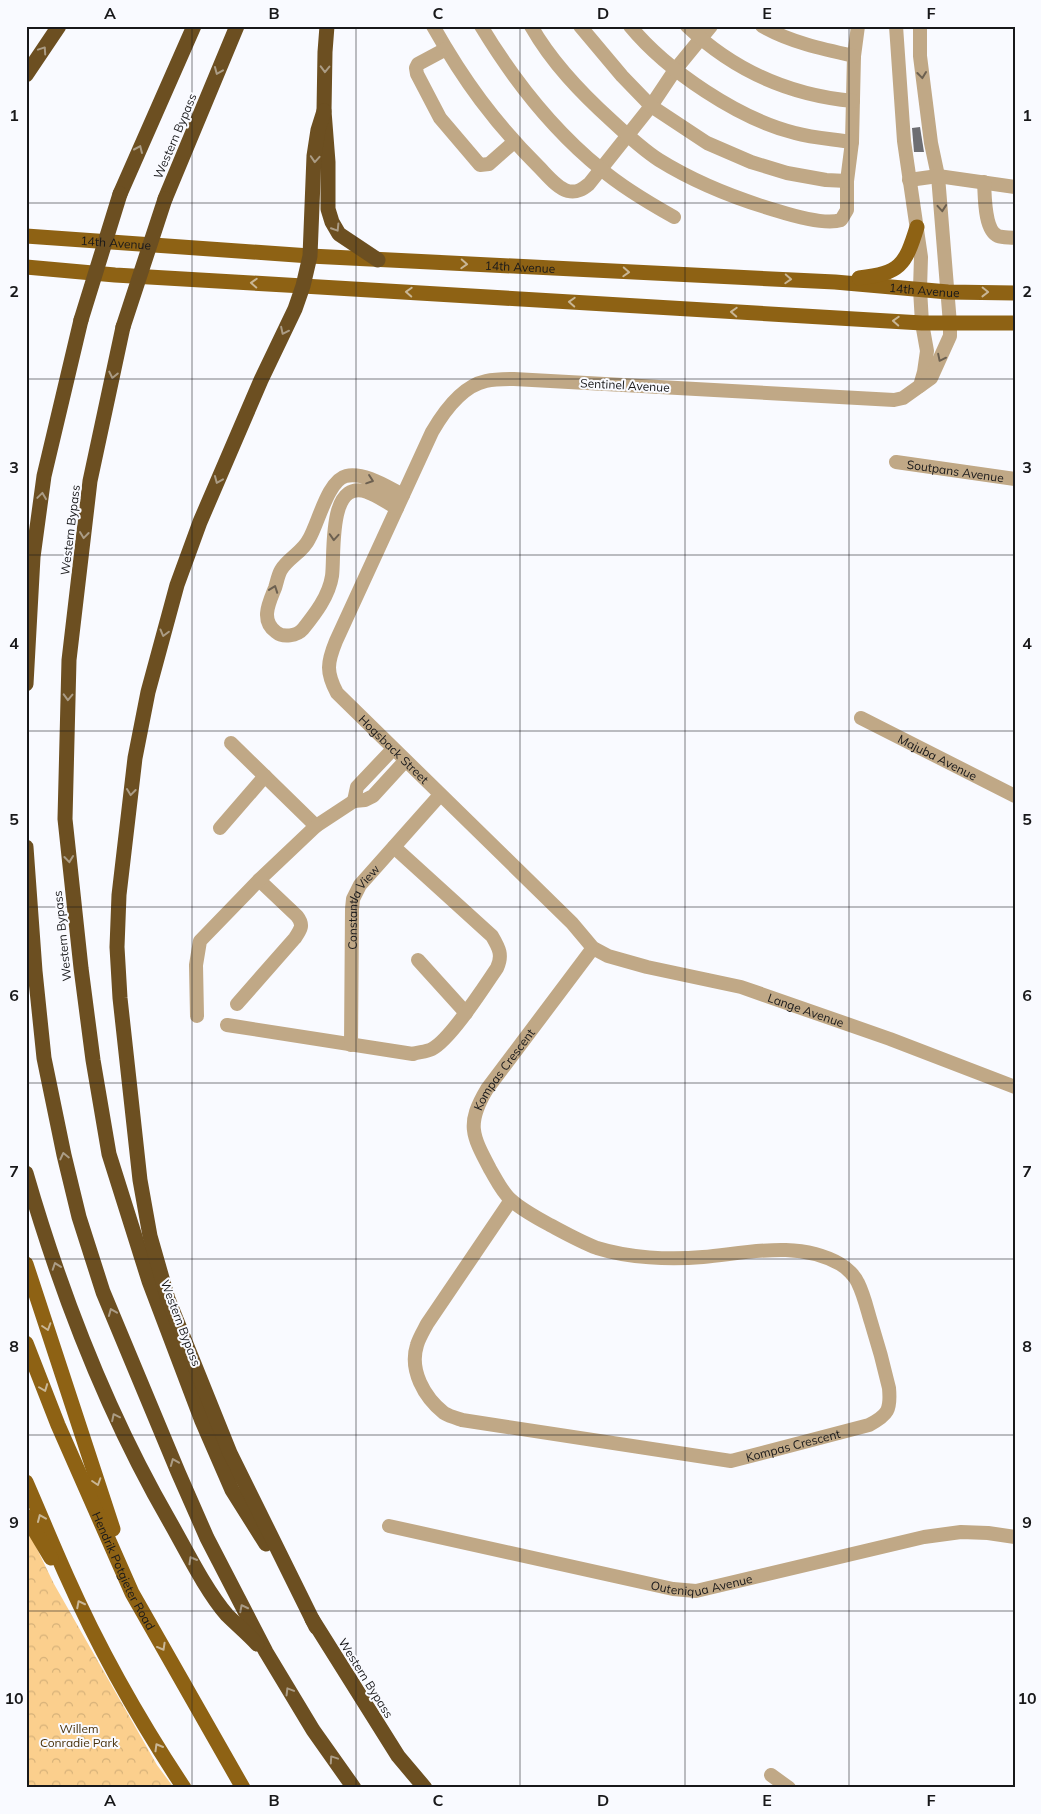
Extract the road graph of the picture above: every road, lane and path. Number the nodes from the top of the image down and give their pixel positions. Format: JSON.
{"nodes":[{"id":1,"x":59,"y":26,"type":"edge"},
{"id":2,"x":194,"y":26,"type":"edge"},
{"id":3,"x":237,"y":26,"type":"edge"},
{"id":4,"x":327,"y":26,"type":"edge"},
{"id":5,"x":433,"y":26,"type":"edge"},
{"id":6,"x":481,"y":26,"type":"edge"},
{"id":7,"x":531,"y":26,"type":"edge"},
{"id":8,"x":580,"y":26,"type":"edge"},
{"id":9,"x":630,"y":26,"type":"edge"},
{"id":10,"x":687,"y":26,"type":"edge"},
{"id":11,"x":711,"y":26,"type":"edge"},
{"id":12,"x":762,"y":26,"type":"edge"},
{"id":13,"x":858,"y":26,"type":"edge"},
{"id":14,"x":896,"y":26,"type":"edge"},
{"id":15,"x":920,"y":26,"type":"edge"},
{"id":16,"x":701,"y":40,"type":"junction"},
{"id":17,"x":446,"y":49,"type":"junction"},
{"id":18,"x":854,"y":56,"type":"junction"},
{"id":19,"x":675,"y":70,"type":"junction"},
{"id":20,"x":26,"y":74,"type":"edge"},
{"id":21,"x":853,"y":101,"type":"junction"},
{"id":22,"x":652,"y":106,"type":"junction"},
{"id":23,"x":324,"y":111,"type":"junction"},
{"id":24,"x":628,"y":136,"type":"junction"},
{"id":25,"x":514,"y":142,"type":"junction"},
{"id":26,"x":852,"y":142,"type":"junction"},
{"id":27,"x":601,"y":169,"type":"junction"},
{"id":28,"x":938,"y":176,"type":"junction"},
{"id":29,"x":908,"y":180,"type":"junction"},
{"id":30,"x":847,"y":181,"type":"junction"},
{"id":31,"x":984,"y":182,"type":"junction"},
{"id":32,"x":1015,"y":187,"type":"edge"},
{"id":33,"x":674,"y":218,"type":"dead end"},
{"id":34,"x":916,"y":227,"type":"junction"},
{"id":35,"x":26,"y":236,"type":"edge"},
{"id":36,"x":1015,"y":238,"type":"edge"},
{"id":37,"x":310,"y":256,"type":"junction"},
{"id":38,"x":378,"y":260,"type":"junction"},
{"id":39,"x":26,"y":267,"type":"edge"},
{"id":40,"x":835,"y":282,"type":"junction"},
{"id":41,"x":303,"y":286,"type":"junction"},
{"id":42,"x":920,"y":289,"type":"junction"},
{"id":43,"x":948,"y":292,"type":"junction"},
{"id":44,"x":1015,"y":293,"type":"edge"},
{"id":45,"x":922,"y":323,"type":"junction"},
{"id":46,"x":1015,"y":323,"type":"edge"},
{"id":47,"x":950,"y":324,"type":"junction"},
{"id":48,"x":920,"y":387,"type":"junction"},
{"id":49,"x":896,"y":462,"type":"dead end"},
{"id":50,"x":1015,"y":479,"type":"edge"},
{"id":51,"x":400,"y":502,"type":"junction"},
{"id":52,"x":26,"y":684,"type":"edge"},
{"id":53,"x":861,"y":718,"type":"dead end"},
{"id":54,"x":231,"y":743,"type":"dead end"},
{"id":55,"x":393,"y":749,"type":"junction"},
{"id":56,"x":405,"y":761,"type":"junction"},
{"id":57,"x":265,"y":776,"type":"junction"},
{"id":58,"x":440,"y":794,"type":"junction"},
{"id":59,"x":1015,"y":796,"type":"edge"},
{"id":60,"x":354,"y":801,"type":"junction"},
{"id":61,"x":316,"y":826,"type":"junction"},
{"id":62,"x":220,"y":828,"type":"dead end"},
{"id":63,"x":26,"y":847,"type":"edge"},
{"id":64,"x":394,"y":847,"type":"junction"},
{"id":65,"x":259,"y":880,"type":"junction"},
{"id":66,"x":593,"y":948,"type":"junction"},
{"id":67,"x":418,"y":960,"type":"dead end"},
{"id":68,"x":237,"y":1004,"type":"dead end"},
{"id":69,"x":466,"y":1013,"type":"junction"},
{"id":70,"x":198,"y":1016,"type":"dead end"},
{"id":71,"x":227,"y":1025,"type":"dead end"},
{"id":72,"x":351,"y":1045,"type":"junction"},
{"id":73,"x":1015,"y":1087,"type":"edge"},
{"id":74,"x":26,"y":1173,"type":"edge"},
{"id":75,"x":511,"y":1200,"type":"junction"},
{"id":76,"x":26,"y":1264,"type":"edge"},
{"id":77,"x":26,"y":1343,"type":"edge"},
{"id":78,"x":26,"y":1482,"type":"edge"},
{"id":79,"x":26,"y":1516,"type":"edge"},
{"id":80,"x":389,"y":1526,"type":"dead end"},
{"id":81,"x":1015,"y":1537,"type":"edge"},
{"id":82,"x":67,"y":1579,"type":"junction"},
{"id":83,"x":132,"y":1593,"type":"junction"},
{"id":84,"x":316,"y":1627,"type":"junction"},
{"id":85,"x":266,"y":1652,"type":"junction"},
{"id":86,"x":771,"y":1775,"type":"dead end"},
{"id":87,"x":184,"y":1788,"type":"edge"},
{"id":88,"x":243,"y":1788,"type":"edge"},
{"id":89,"x":354,"y":1788,"type":"edge"},
{"id":90,"x":425,"y":1788,"type":"edge"},
{"id":91,"x":789,"y":1788,"type":"edge"}],
"edges":[{"from":20,"to":1,"type":"highway","one_way":true},
{"from":52,"to":2,"type":"highway","one_way":true,"bridge":true},
{"from":3,"to":84,"type":"highway","name":"Western Bypass","one_way":true,"bridge":true},
{"from":4,"to":23,"type":"highway","one_way":true},
{"from":5,"to":17,"type":"street"},
{"from":6,"to":27,"type":"street"},
{"from":7,"to":24,"type":"street"},
{"from":8,"to":22,"type":"street"},
{"from":9,"to":19,"type":"street"},
{"from":10,"to":16,"type":"street"},
{"from":11,"to":16,"type":"street"},
{"from":12,"to":18,"type":"street"},
{"from":13,"to":18,"type":"street"},
{"from":14,"to":29,"type":"street"},
{"from":15,"to":28,"type":"street","name":"Sentinel Avenue","one_way":true},
{"from":16,"to":19,"type":"street"},
{"from":16,"to":21,"type":"street"},
{"from":17,"to":25,"type":"street"},
{"from":17,"to":25,"type":"street"},
{"from":18,"to":21,"type":"street"},
{"from":19,"to":22,"type":"street"},
{"from":19,"to":26,"type":"street"},
{"from":21,"to":26,"type":"street"},
{"from":22,"to":24,"type":"street"},
{"from":22,"to":30,"type":"street"},
{"from":23,"to":37,"type":"highway","one_way":true},
{"from":23,"to":38,"type":"highway","one_way":true},
{"from":24,"to":27,"type":"street"},
{"from":24,"to":30,"type":"street"},
{"from":25,"to":27,"type":"street"},
{"from":26,"to":30,"type":"street"},
{"from":27,"to":33,"type":"street"},
{"from":28,"to":29,"type":"street"},
{"from":28,"to":31,"type":"street"},
{"from":28,"to":43,"type":"street","name":"Sentinel Avenue","one_way":true},
{"from":29,"to":34,"type":"street"},
{"from":31,"to":32,"type":"street"},
{"from":31,"to":36,"type":"street"},
{"from":34,"to":40,"type":"main road"},
{"from":34,"to":42,"type":"street"},
{"from":35,"to":37,"type":"main road","name":"14th Avenue"},
{"from":37,"to":38,"type":"main road","name":"14th Avenue"},
{"from":37,"to":41,"type":"highway"},
{"from":38,"to":40,"type":"main road","name":"14th Avenue","one_way":true},
{"from":41,"to":39,"type":"main road","one_way":true},
{"from":40,"to":42,"type":"main road","name":"14th Avenue"},
{"from":45,"to":41,"type":"main road","one_way":true},
{"from":41,"to":84,"type":"highway","one_way":true},
{"from":42,"to":43,"type":"main road","name":"14th Avenue"},
{"from":42,"to":45,"type":"street"},
{"from":43,"to":44,"type":"main road","name":"14th Avenue","one_way":true},
{"from":43,"to":47,"type":"street","name":"Sentinel Avenue"},
{"from":45,"to":47,"type":"main road"},
{"from":45,"to":48,"type":"street"},
{"from":46,"to":47,"type":"main road"},
{"from":47,"to":48,"type":"street","name":"Sentinel Avenue","one_way":true},
{"from":48,"to":51,"type":"street","name":"Sentinel Avenue"},
{"from":49,"to":50,"type":"street","name":"Soutpans Avenue"},
{"from":51,"to":51,"type":"street","one_way":true},
{"from":51,"to":55,"type":"street","name":"Hogsback Street"},
{"from":53,"to":59,"type":"street","name":"Majuba Avenue"},
{"from":54,"to":57,"type":"street"},
{"from":55,"to":56,"type":"street","name":"Hogsback Street"},
{"from":55,"to":60,"type":"street"},
{"from":56,"to":58,"type":"street","name":"Hogsback Street"},
{"from":56,"to":60,"type":"street"},
{"from":57,"to":61,"type":"street"},
{"from":57,"to":62,"type":"street"},
{"from":58,"to":64,"type":"street","name":"Constantla View"},
{"from":58,"to":66,"type":"street","name":"Hogsback Street"},
{"from":60,"to":61,"type":"street"},
{"from":61,"to":65,"type":"street"},
{"from":85,"to":63,"type":"highway","one_way":true},
{"from":64,"to":69,"type":"street"},
{"from":64,"to":72,"type":"street","name":"Constantla View"},
{"from":65,"to":68,"type":"street"},
{"from":65,"to":70,"type":"street"},
{"from":66,"to":73,"type":"street","name":"Lange Avenue"},
{"from":66,"to":75,"type":"street","name":"Kompas Crescent"},
{"from":67,"to":69,"type":"street"},
{"from":69,"to":72,"type":"street"},
{"from":71,"to":72,"type":"street"},
{"from":85,"to":74,"type":"highway","one_way":true},
{"from":75,"to":75,"type":"street","name":"Kompas Crescent"},
{"from":76,"to":83,"type":"main road","one_way":true},
{"from":77,"to":83,"type":"main road","name":"Hendrik Potgieter Road","one_way":true},
{"from":82,"to":78,"type":"main road","one_way":true},
{"from":79,"to":82,"type":"main road"},
{"from":80,"to":81,"type":"street","name":"Outeniqua Avenue"},
{"from":87,"to":82,"type":"main road","one_way":true},
{"from":83,"to":88,"type":"main road","name":"Hendrik Potgieter Road","one_way":true},
{"from":84,"to":90,"type":"highway","name":"Western Bypass"},
{"from":89,"to":85,"type":"highway","one_way":true},
{"from":86,"to":91,"type":"street"}]}
